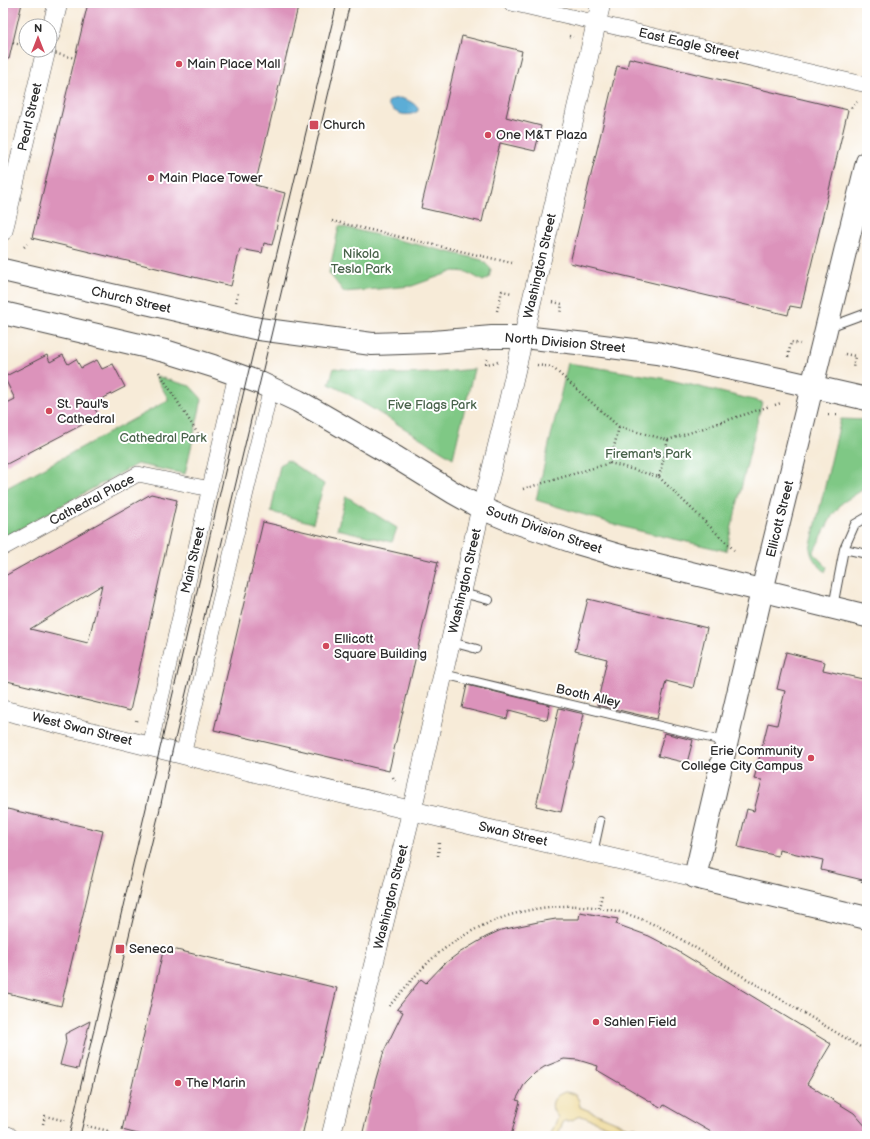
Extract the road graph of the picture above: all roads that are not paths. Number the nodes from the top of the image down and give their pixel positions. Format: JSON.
{"nodes":[{"id":1,"x":58,"y":3,"type":"edge"},
{"id":2,"x":511,"y":3,"type":"edge"},
{"id":3,"x":601,"y":3,"type":"edge"},
{"id":4,"x":54,"y":18,"type":"edge"},
{"id":5,"x":597,"y":23,"type":"junction"},
{"id":6,"x":44,"y":58,"type":"edge"},
{"id":7,"x":867,"y":85,"type":"edge"},
{"id":8,"x":867,"y":162,"type":"edge"},
{"id":9,"x":3,"y":231,"type":"edge"},
{"id":10,"x":3,"y":270,"type":"edge"},
{"id":11,"x":3,"y":313,"type":"edge"},
{"id":12,"x":867,"y":313,"type":"edge"},
{"id":13,"x":826,"y":328,"type":"junction"},
{"id":14,"x":259,"y":329,"type":"joint"},
{"id":15,"x":523,"y":337,"type":"junction"},
{"id":16,"x":242,"y":377,"type":"junction"},
{"id":17,"x":812,"y":387,"type":"junction"},
{"id":18,"x":271,"y":388,"type":"junction"},
{"id":19,"x":867,"y":400,"type":"edge"},
{"id":20,"x":210,"y":489,"type":"junction"},
{"id":21,"x":481,"y":508,"type":"junction"},
{"id":22,"x":867,"y":517,"type":"edge"},
{"id":23,"x":3,"y":548,"type":"edge"},
{"id":24,"x":844,"y":549,"type":"junction"},
{"id":25,"x":867,"y":554,"type":"edge"},
{"id":26,"x":762,"y":591,"type":"junction"},
{"id":27,"x":462,"y":593,"type":"junction"},
{"id":28,"x":489,"y":600,"type":"dead end"},
{"id":29,"x":833,"y":608,"type":"junction"},
{"id":30,"x":867,"y":616,"type":"edge"},
{"id":31,"x":451,"y":642,"type":"junction"},
{"id":32,"x":477,"y":650,"type":"dead end"},
{"id":33,"x":443,"y":674,"type":"junction"},
{"id":34,"x":3,"y":710,"type":"edge"},
{"id":35,"x":727,"y":742,"type":"junction"},
{"id":36,"x":155,"y":748,"type":"junction"},
{"id":37,"x":183,"y":755,"type":"junction"},
{"id":38,"x":412,"y":810,"type":"junction"},
{"id":39,"x":600,"y":821,"type":"dead end"},
{"id":40,"x":593,"y":853,"type":"junction"},
{"id":41,"x":696,"y":877,"type":"junction"},
{"id":42,"x":867,"y":918,"type":"edge"},
{"id":43,"x":3,"y":1135,"type":"edge"},
{"id":44,"x":8,"y":1136,"type":"edge"},
{"id":45,"x":331,"y":1136,"type":"edge"}],
"edges":[{"from":1,"to":4,"type":"street"},
{"from":2,"to":5,"type":"street","name":"East Eagle Street"},
{"from":3,"to":5,"type":"street","name":"Washington Street"},
{"from":5,"to":7,"type":"street","name":"East Eagle Street"},
{"from":5,"to":15,"type":"street","name":"Washington Street"},
{"from":6,"to":9,"type":"street","name":"Pearl Street"},
{"from":8,"to":13,"type":"main road","name":"Ellicott Street"},
{"from":10,"to":14,"type":"main road","name":"Church Street"},
{"from":11,"to":16,"type":"main road"},
{"from":12,"to":13,"type":"lane"},
{"from":13,"to":17,"type":"main road","name":"Ellicott Street"},
{"from":14,"to":15,"type":"main road","name":"North Division Street"},
{"from":15,"to":17,"type":"main road","name":"North Division Street"},
{"from":15,"to":21,"type":"street","name":"Washington Street"},
{"from":16,"to":18,"type":"main road","name":"South Division Street"},
{"from":16,"to":20,"type":"street","name":"Main Street"},
{"from":17,"to":19,"type":"main road","name":"North Division Street"},
{"from":17,"to":26,"type":"main road","name":"Ellicott Street"},
{"from":18,"to":21,"type":"main road","name":"South Division Street"},
{"from":18,"to":37,"type":"street"},
{"from":20,"to":23,"type":"street","name":"Cathedral Place"},
{"from":20,"to":36,"type":"street","name":"Main Street"},
{"from":21,"to":26,"type":"main road","name":"South Division Street"},
{"from":21,"to":27,"type":"street","name":"Washington Street"},
{"from":22,"to":24,"type":"lane"},
{"from":24,"to":25,"type":"lane"},
{"from":24,"to":29,"type":"lane"},
{"from":26,"to":29,"type":"main road","name":"South Division Street"},
{"from":26,"to":35,"type":"main road","name":"Ellicott Street"},
{"from":27,"to":28,"type":"lane"},
{"from":27,"to":31,"type":"street","name":"Washington Street"},
{"from":29,"to":30,"type":"main road","name":"South Division Street"},
{"from":31,"to":32,"type":"lane"},
{"from":31,"to":33,"type":"street","name":"Washington Street"},
{"from":33,"to":35,"type":"lane","name":"Booth Alley"},
{"from":33,"to":38,"type":"street","name":"Washington Street"},
{"from":34,"to":36,"type":"street","name":"West Swan Street"},
{"from":35,"to":41,"type":"main road","name":"Ellicott Street"},
{"from":36,"to":37,"type":"street","name":"Swan Street"},
{"from":37,"to":38,"type":"street","name":"Swan Street"},
{"from":38,"to":40,"type":"street","name":"Swan Street"},
{"from":38,"to":45,"type":"street","name":"Washington Street"},
{"from":39,"to":40,"type":"lane"},
{"from":40,"to":41,"type":"street","name":"Swan Street"},
{"from":41,"to":42,"type":"main road","name":"Swan Street"},
{"from":43,"to":44,"type":"street"}]}
